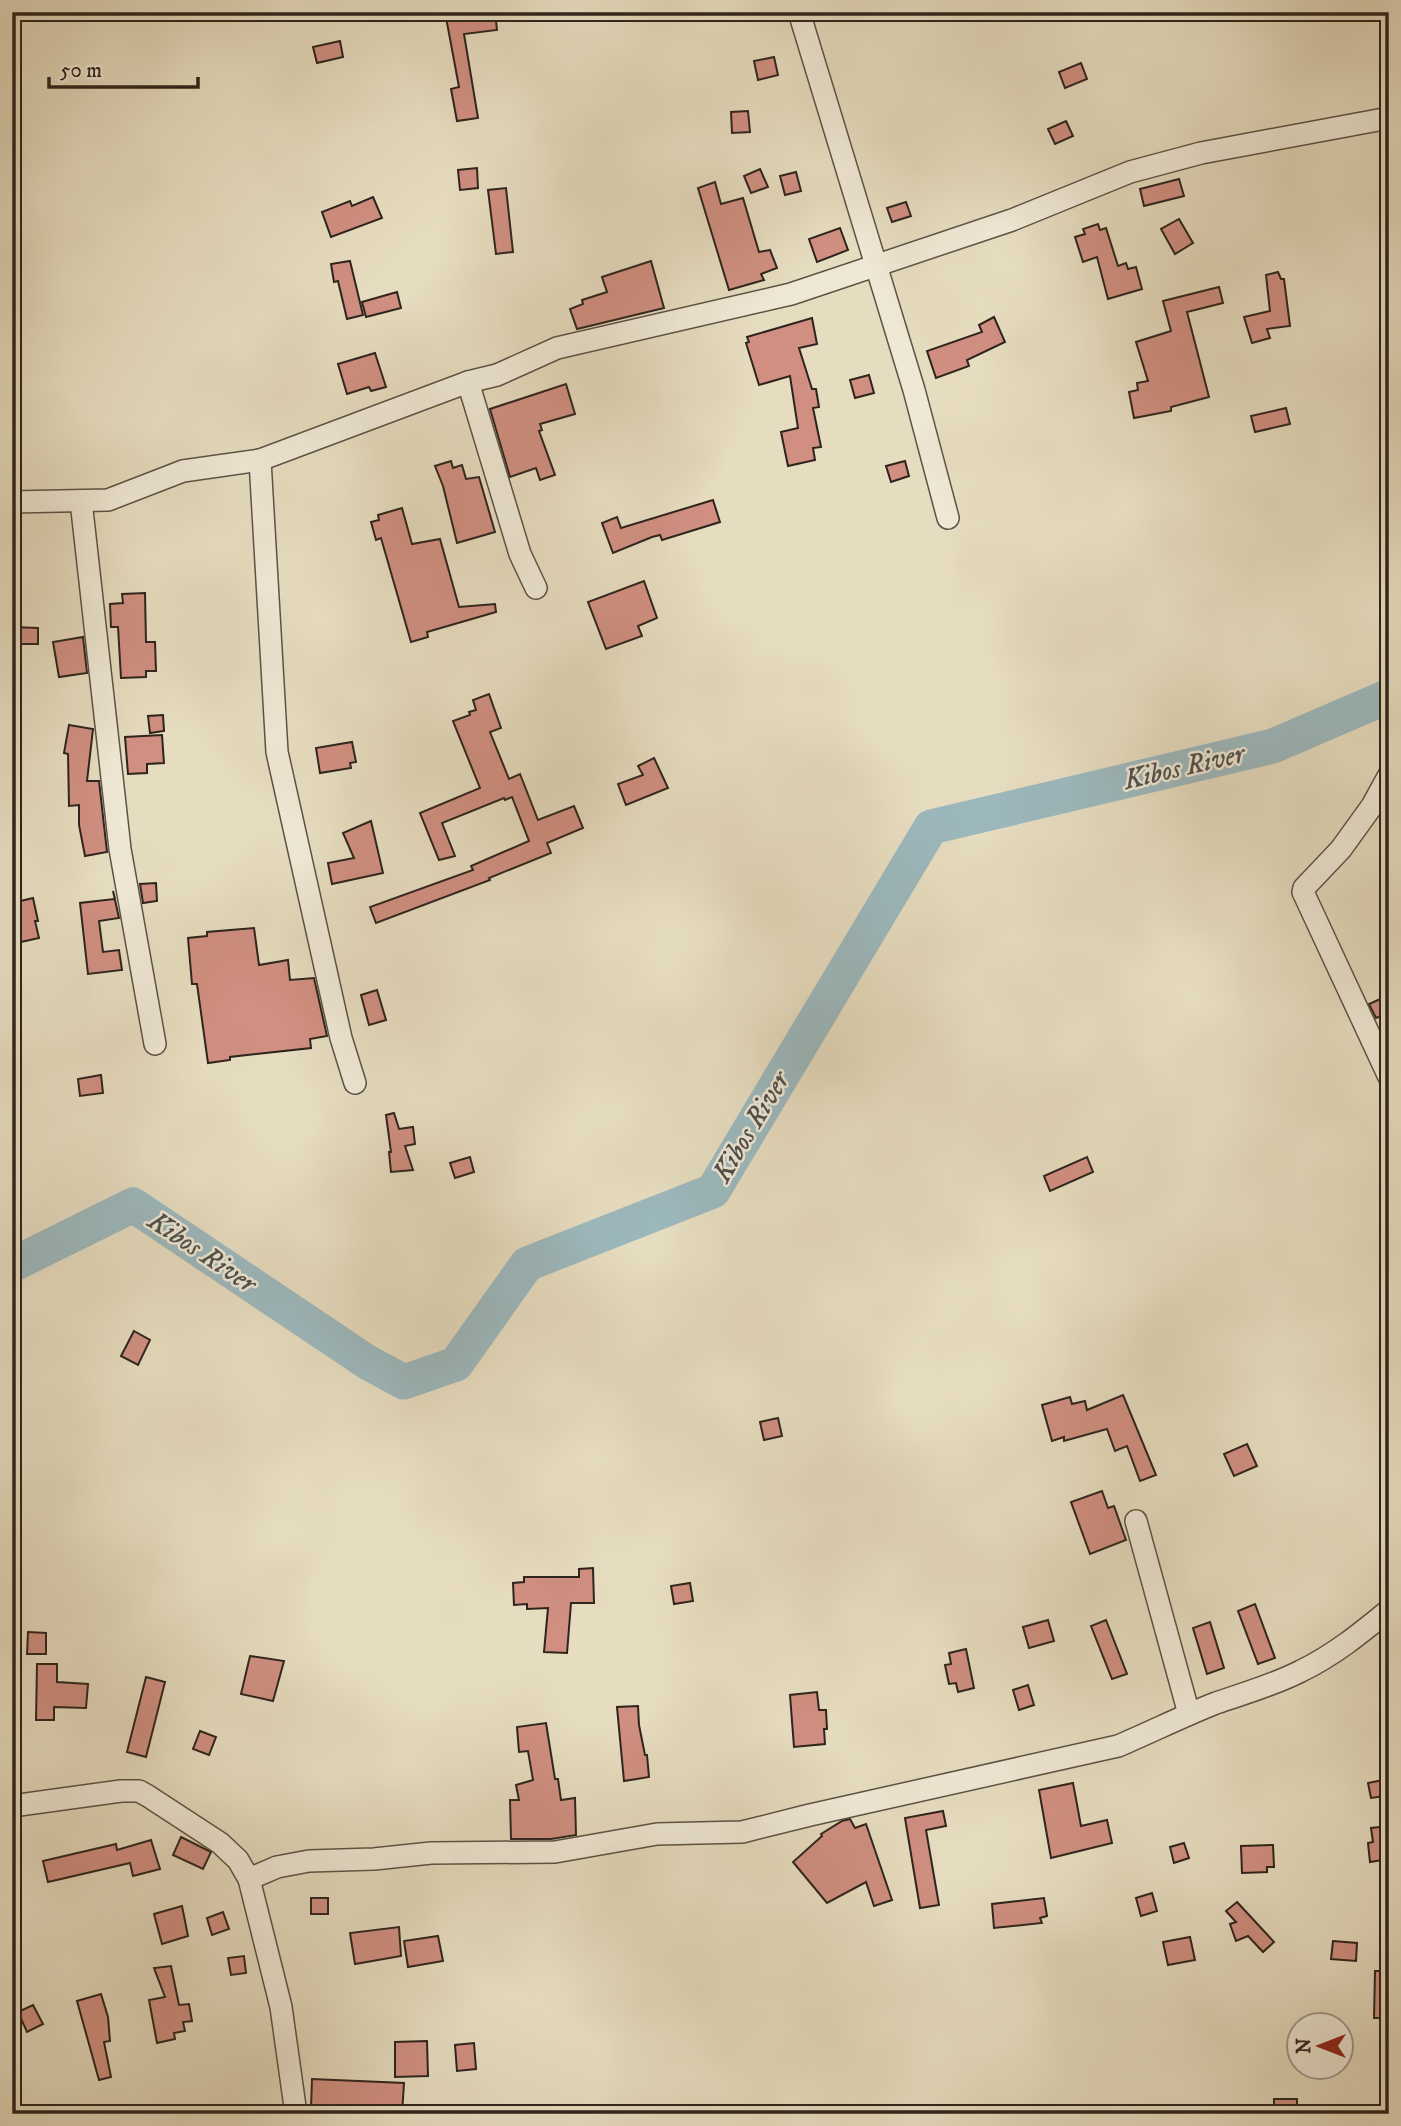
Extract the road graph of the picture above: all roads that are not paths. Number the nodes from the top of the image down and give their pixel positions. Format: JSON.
{"nodes":[{"id":1,"x":799,"y":12,"type":"edge"},
{"id":2,"x":1389,"y":118,"type":"edge"},
{"id":3,"x":875,"y":265,"type":"junction"},
{"id":4,"x":468,"y":382,"type":"junction"},
{"id":5,"x":260,"y":460,"type":"junction"},
{"id":6,"x":81,"y":501,"type":"junction"},
{"id":7,"x":12,"y":502,"type":"edge"},
{"id":8,"x":948,"y":518,"type":"dead end"},
{"id":9,"x":536,"y":588,"type":"dead end"},
{"id":10,"x":1389,"y":775,"type":"edge"},
{"id":11,"x":155,"y":1044,"type":"dead end"},
{"id":12,"x":1389,"y":1077,"type":"edge"},
{"id":13,"x":355,"y":1083,"type":"dead end"},
{"id":14,"x":1136,"y":1521,"type":"dead end"},
{"id":15,"x":1389,"y":1610,"type":"edge"},
{"id":16,"x":1189,"y":1714,"type":"junction"},
{"id":17,"x":12,"y":1805,"type":"edge"},
{"id":18,"x":249,"y":1879,"type":"junction"},
{"id":19,"x":296,"y":2114,"type":"edge"}],
"edges":[{"from":1,"to":3,"type":"street"},
{"from":2,"to":3,"type":"street"},
{"from":3,"to":4,"type":"street"},
{"from":3,"to":8,"type":"street"},
{"from":4,"to":5,"type":"street"},
{"from":4,"to":9,"type":"street"},
{"from":5,"to":6,"type":"street"},
{"from":5,"to":13,"type":"street"},
{"from":6,"to":7,"type":"street"},
{"from":6,"to":11,"type":"street"},
{"from":10,"to":12,"type":"street"},
{"from":14,"to":16,"type":"street"},
{"from":15,"to":16,"type":"street"},
{"from":16,"to":18,"type":"street"},
{"from":17,"to":18,"type":"street"},
{"from":18,"to":19,"type":"street"}]}
